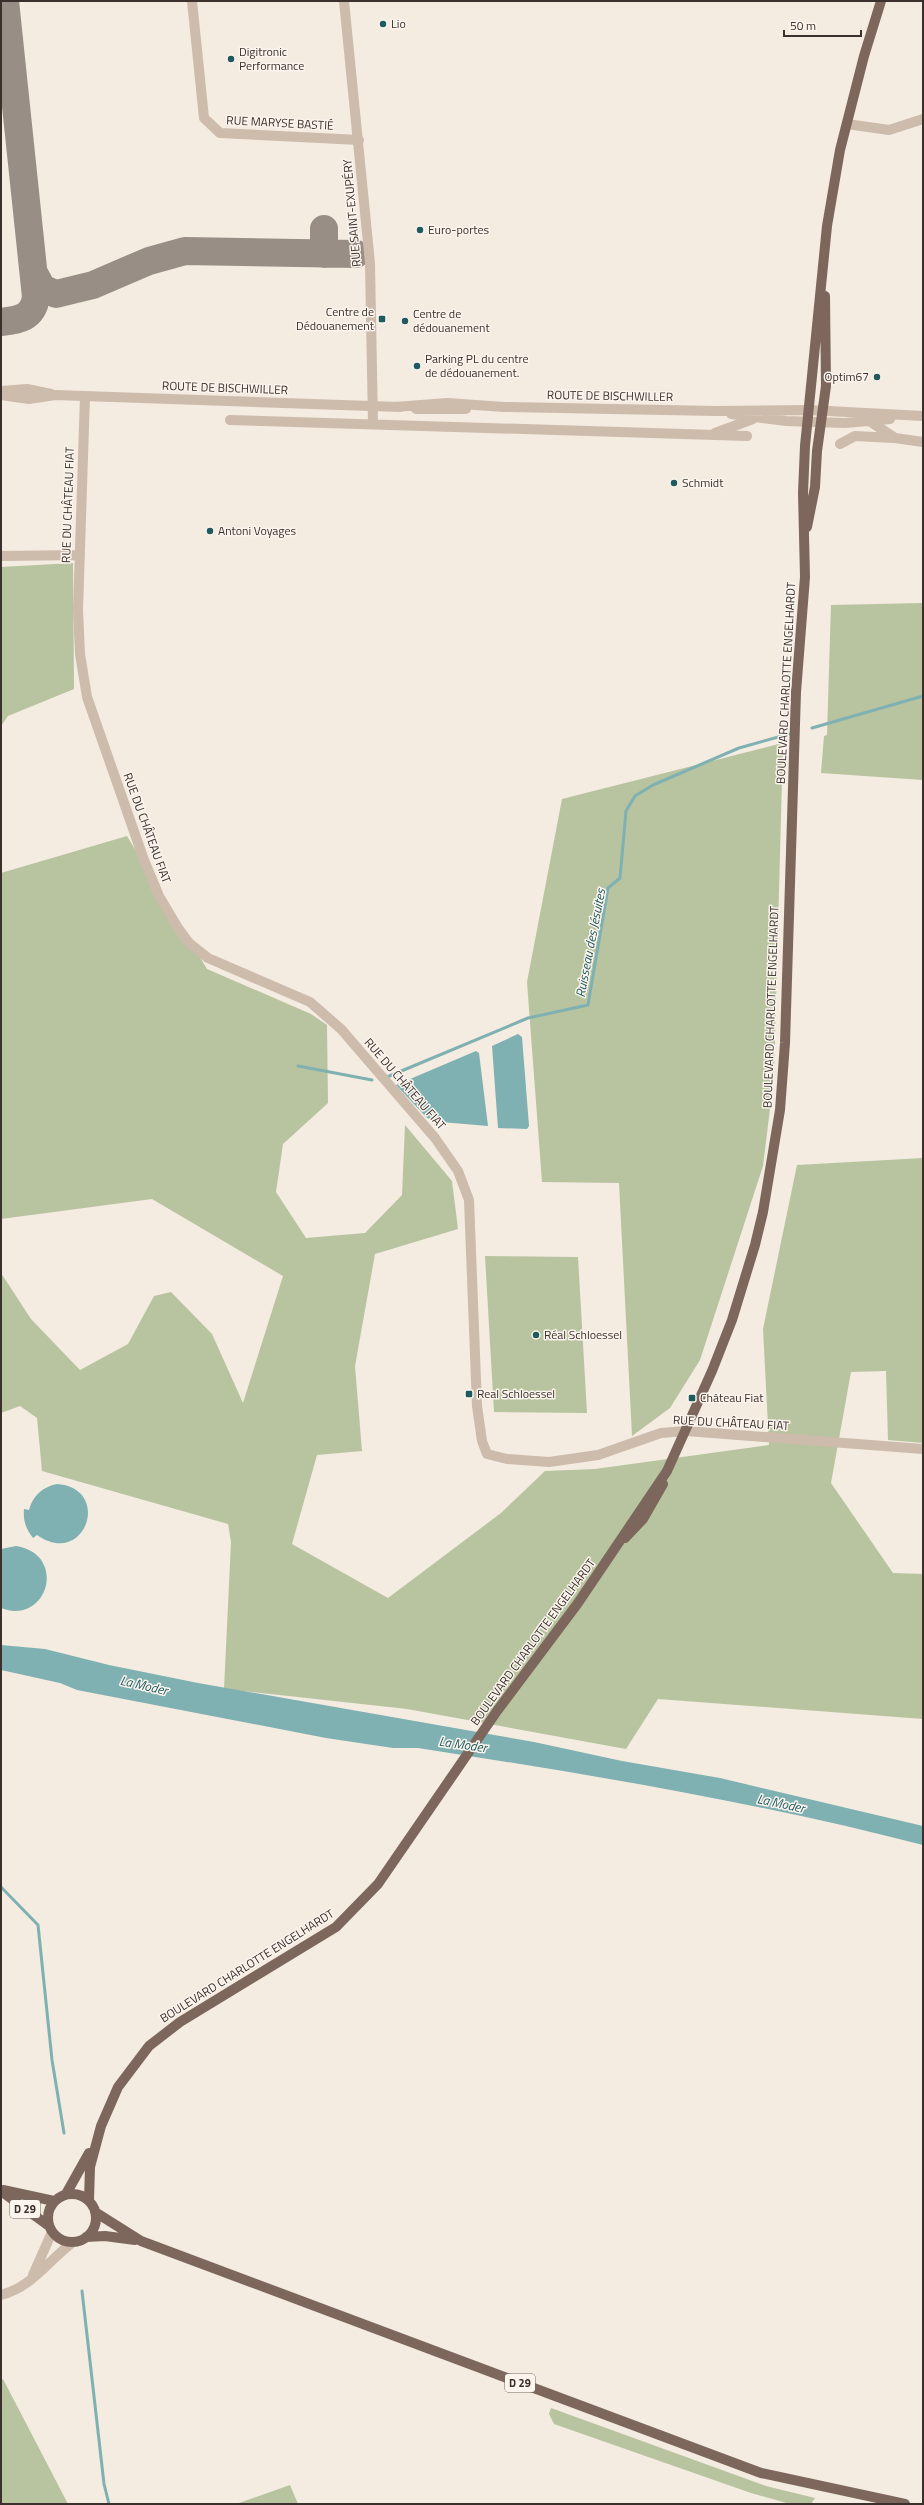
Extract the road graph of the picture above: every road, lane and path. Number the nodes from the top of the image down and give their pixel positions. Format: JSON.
{"nodes":[{"id":1,"x":192,"y":1,"type":"edge"},
{"id":2,"x":344,"y":1,"type":"edge"},
{"id":3,"x":881,"y":1,"type":"edge"},
{"id":4,"x":923,"y":119,"type":"edge"},
{"id":5,"x":847,"y":124,"type":"junction"},
{"id":6,"x":359,"y":140,"type":"junction"},
{"id":7,"x":823,"y":266,"type":"junction"},
{"id":8,"x":1,"y":391,"type":"edge"},
{"id":9,"x":1,"y":395,"type":"edge"},
{"id":10,"x":55,"y":395,"type":"junction"},
{"id":11,"x":85,"y":396,"type":"junction"},
{"id":12,"x":373,"y":406,"type":"junction"},
{"id":13,"x":809,"y":410,"type":"junction"},
{"id":14,"x":824,"y":411,"type":"junction"},
{"id":15,"x":716,"y":412,"type":"junction"},
{"id":16,"x":923,"y":416,"type":"edge"},
{"id":17,"x":754,"y":418,"type":"junction"},
{"id":18,"x":230,"y":420,"type":"dead end"},
{"id":19,"x":868,"y":420,"type":"junction"},
{"id":20,"x":808,"y":422,"type":"junction"},
{"id":21,"x":822,"y":422,"type":"junction"},
{"id":22,"x":923,"y":422,"type":"edge"},
{"id":23,"x":373,"y":424,"type":"junction"},
{"id":24,"x":712,"y":434,"type":"junction"},
{"id":25,"x":747,"y":436,"type":"dead end"},
{"id":26,"x":896,"y":438,"type":"junction"},
{"id":27,"x":923,"y":442,"type":"edge"},
{"id":28,"x":840,"y":444,"type":"dead end"},
{"id":29,"x":805,"y":549,"type":"junction"},
{"id":30,"x":80,"y":555,"type":"junction"},
{"id":31,"x":1,"y":556,"type":"edge"},
{"id":32,"x":686,"y":1431,"type":"junction"},
{"id":33,"x":923,"y":1449,"type":"edge"},
{"id":34,"x":95,"y":2143,"type":"junction"},
{"id":35,"x":1,"y":2190,"type":"edge"},
{"id":36,"x":66,"y":2194,"type":"junction"},
{"id":37,"x":89,"y":2200,"type":"junction"},
{"id":38,"x":54,"y":2201,"type":"junction"},
{"id":39,"x":95,"y":2212,"type":"junction"},
{"id":40,"x":51,"y":2229,"type":"junction"},
{"id":41,"x":86,"y":2237,"type":"junction"},
{"id":42,"x":141,"y":2241,"type":"junction"},
{"id":43,"x":73,"y":2242,"type":"junction"},
{"id":44,"x":29,"y":2282,"type":"junction"},
{"id":45,"x":1,"y":2295,"type":"edge"},
{"id":46,"x":905,"y":2504,"type":"edge"}],
"edges":[{"from":1,"to":6,"type":"street","name":"RUE MARYSE BASTIÉ"},
{"from":2,"to":6,"type":"street","name":"RUE SAINT-EXUPÉRY"},
{"from":3,"to":5,"type":"main road"},
{"from":4,"to":5,"type":"street"},
{"from":5,"to":7,"type":"main road"},
{"from":6,"to":12,"type":"street","name":"RUE SAINT-EXUPÉRY"},
{"from":7,"to":13,"type":"main road","name":"BOULEVARD CHARLOTTE ENGELHARDT"},
{"from":7,"to":14,"type":"main road","name":"BOULEVARD CHARLOTTE ENGELHARDT"},
{"from":8,"to":10,"type":"street","name":"ROUTE DE BISCHWILLER"},
{"from":9,"to":10,"type":"street","name":"ROUTE DE BISCHWILLER"},
{"from":10,"to":11,"type":"street","name":"ROUTE DE BISCHWILLER"},
{"from":11,"to":12,"type":"street","name":"ROUTE DE BISCHWILLER"},
{"from":11,"to":30,"type":"street","name":"RUE DU CHÂTEAU FIAT"},
{"from":12,"to":15,"type":"street","name":"ROUTE DE BISCHWILLER"},
{"from":12,"to":23,"type":"street","name":"RUE SAINT-EXUPÉRY"},
{"from":13,"to":14,"type":"street","name":"ROUTE DE BISCHWILLER"},
{"from":13,"to":15,"type":"street","name":"ROUTE DE BISCHWILLER"},
{"from":13,"to":20,"type":"main road","name":"BOULEVARD CHARLOTTE ENGELHARDT"},
{"from":14,"to":16,"type":"street","name":"ROUTE DE BISCHWILLER"},
{"from":14,"to":21,"type":"main road","name":"BOULEVARD CHARLOTTE ENGELHARDT"},
{"from":15,"to":17,"type":"street","name":"ROUTE DE BISCHWILLER"},
{"from":17,"to":20,"type":"street","name":"ROUTE DE BISCHWILLER"},
{"from":17,"to":24,"type":"street"},
{"from":18,"to":23,"type":"street"},
{"from":19,"to":21,"type":"street","name":"ROUTE DE BISCHWILLER"},
{"from":19,"to":22,"type":"street","name":"ROUTE DE BISCHWILLER"},
{"from":19,"to":26,"type":"street"},
{"from":20,"to":21,"type":"street","name":"ROUTE DE BISCHWILLER"},
{"from":20,"to":29,"type":"main road","name":"BOULEVARD CHARLOTTE ENGELHARDT"},
{"from":21,"to":29,"type":"main road","name":"BOULEVARD CHARLOTTE ENGELHARDT"},
{"from":23,"to":24,"type":"street"},
{"from":24,"to":25,"type":"street"},
{"from":26,"to":27,"type":"street"},
{"from":26,"to":28,"type":"street"},
{"from":29,"to":32,"type":"main road","name":"BOULEVARD CHARLOTTE ENGELHARDT"},
{"from":30,"to":31,"type":"street"},
{"from":30,"to":32,"type":"street","name":"RUE DU CHÂTEAU FIAT"},
{"from":32,"to":33,"type":"street","name":"RUE DU CHÂTEAU FIAT"},
{"from":32,"to":34,"type":"main road","name":"BOULEVARD CHARLOTTE ENGELHARDT"},
{"from":34,"to":36,"type":"main road","name":"BOULEVARD CHARLOTTE ENGELHARDT"},
{"from":34,"to":37,"type":"main road","name":"BOULEVARD CHARLOTTE ENGELHARDT"},
{"from":35,"to":38,"type":"main road","number":"D 29"},
{"from":35,"to":40,"type":"main road","number":"D 29"},
{"from":36,"to":37,"type":"main road"},
{"from":36,"to":38,"type":"main road"},
{"from":37,"to":39,"type":"main road"},
{"from":38,"to":40,"type":"main road"},
{"from":39,"to":41,"type":"main road"},
{"from":39,"to":42,"type":"main road","number":"D 29"},
{"from":40,"to":43,"type":"main road"},
{"from":40,"to":44,"type":"street"},
{"from":41,"to":42,"type":"main road","number":"D 29"},
{"from":41,"to":43,"type":"main road"},
{"from":42,"to":46,"type":"main road","number":"D 29"},
{"from":43,"to":44,"type":"street"},
{"from":44,"to":45,"type":"street"}]}
